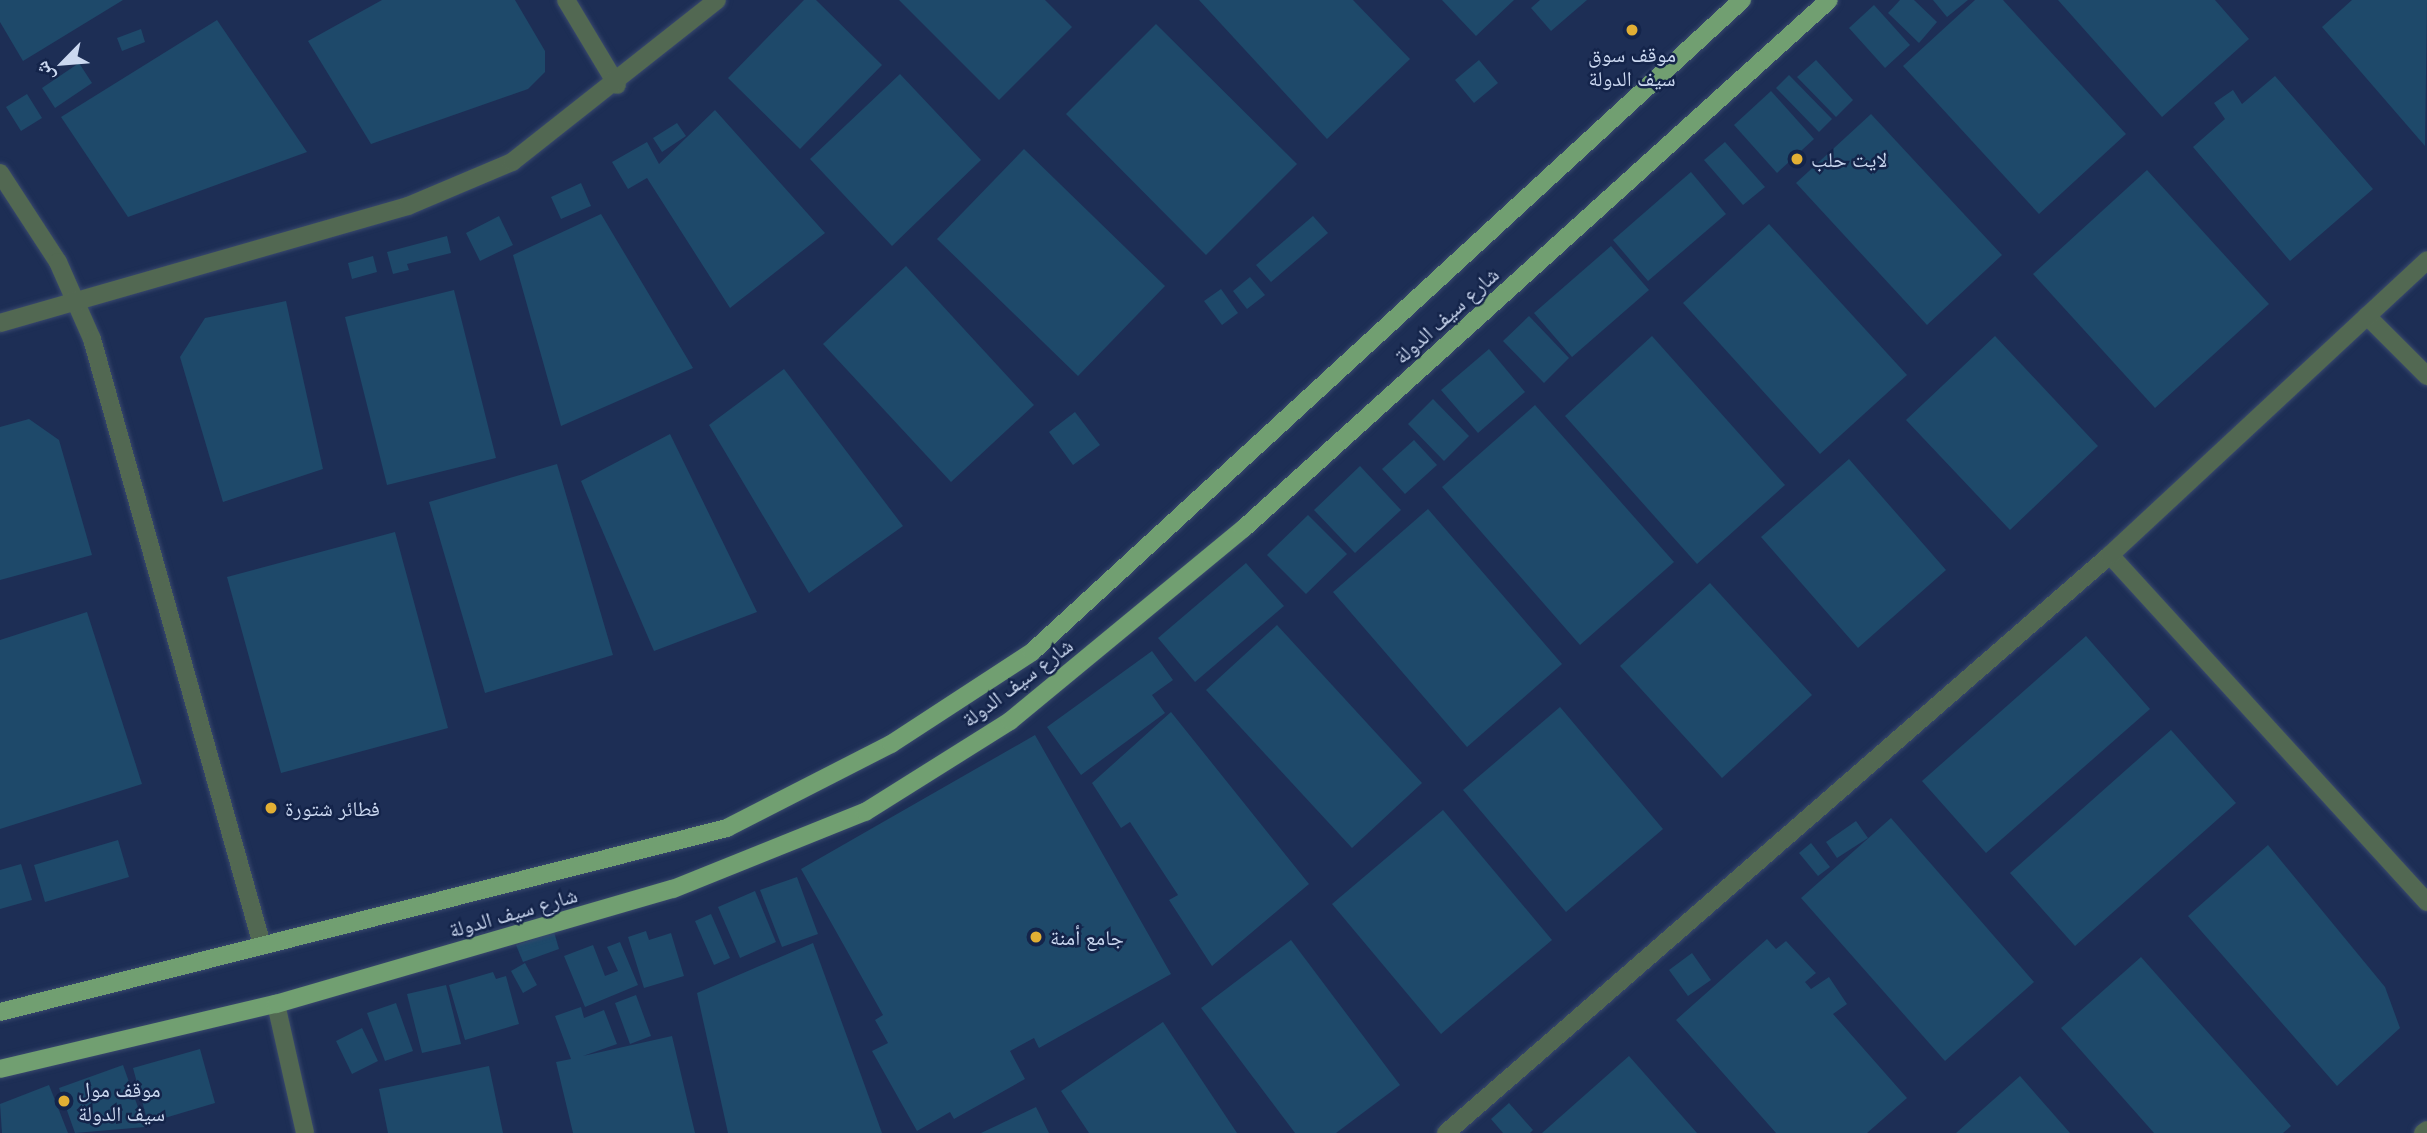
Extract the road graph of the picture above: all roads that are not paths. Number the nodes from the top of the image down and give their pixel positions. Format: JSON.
{"nodes":[{"id":1,"x":566,"y":0,"type":"edge"},
{"id":2,"x":717,"y":0,"type":"edge"},
{"id":3,"x":1742,"y":0,"type":"edge"},
{"id":4,"x":1829,"y":0,"type":"edge"},
{"id":5,"x":617,"y":85,"type":"junction"},
{"id":6,"x":0,"y":173,"type":"edge"},
{"id":7,"x":2427,"y":260,"type":"edge"},
{"id":8,"x":79,"y":299,"type":"junction"},
{"id":9,"x":2367,"y":316,"type":"junction"},
{"id":10,"x":0,"y":323,"type":"edge"},
{"id":11,"x":2427,"y":376,"type":"edge"},
{"id":12,"x":2110,"y":555,"type":"junction"},
{"id":13,"x":2427,"y":902,"type":"edge"},
{"id":14,"x":262,"y":945,"type":"junction"},
{"id":15,"x":276,"y":1004,"type":"junction"},
{"id":16,"x":0,"y":1012,"type":"edge"},
{"id":17,"x":0,"y":1069,"type":"edge"},
{"id":18,"x":305,"y":1133,"type":"edge"},
{"id":19,"x":1446,"y":1133,"type":"edge"}],
"edges":[{"from":1,"to":5,"type":"street"},
{"from":2,"to":5,"type":"street"},
{"from":3,"to":14,"type":"main road","name":"شارع سيف الدولة"},
{"from":4,"to":15,"type":"main road","name":"شارع سيف الدولة"},
{"from":5,"to":8,"type":"street"},
{"from":6,"to":8,"type":"street"},
{"from":7,"to":9,"type":"street"},
{"from":8,"to":10,"type":"street"},
{"from":8,"to":14,"type":"street"},
{"from":9,"to":11,"type":"street"},
{"from":9,"to":12,"type":"street"},
{"from":12,"to":13,"type":"street"},
{"from":12,"to":19,"type":"street"},
{"from":14,"to":16,"type":"main road","name":"شارع سيف الدولة"},
{"from":15,"to":17,"type":"main road","name":"شارع سيف الدولة"},
{"from":15,"to":18,"type":"street"}]}
